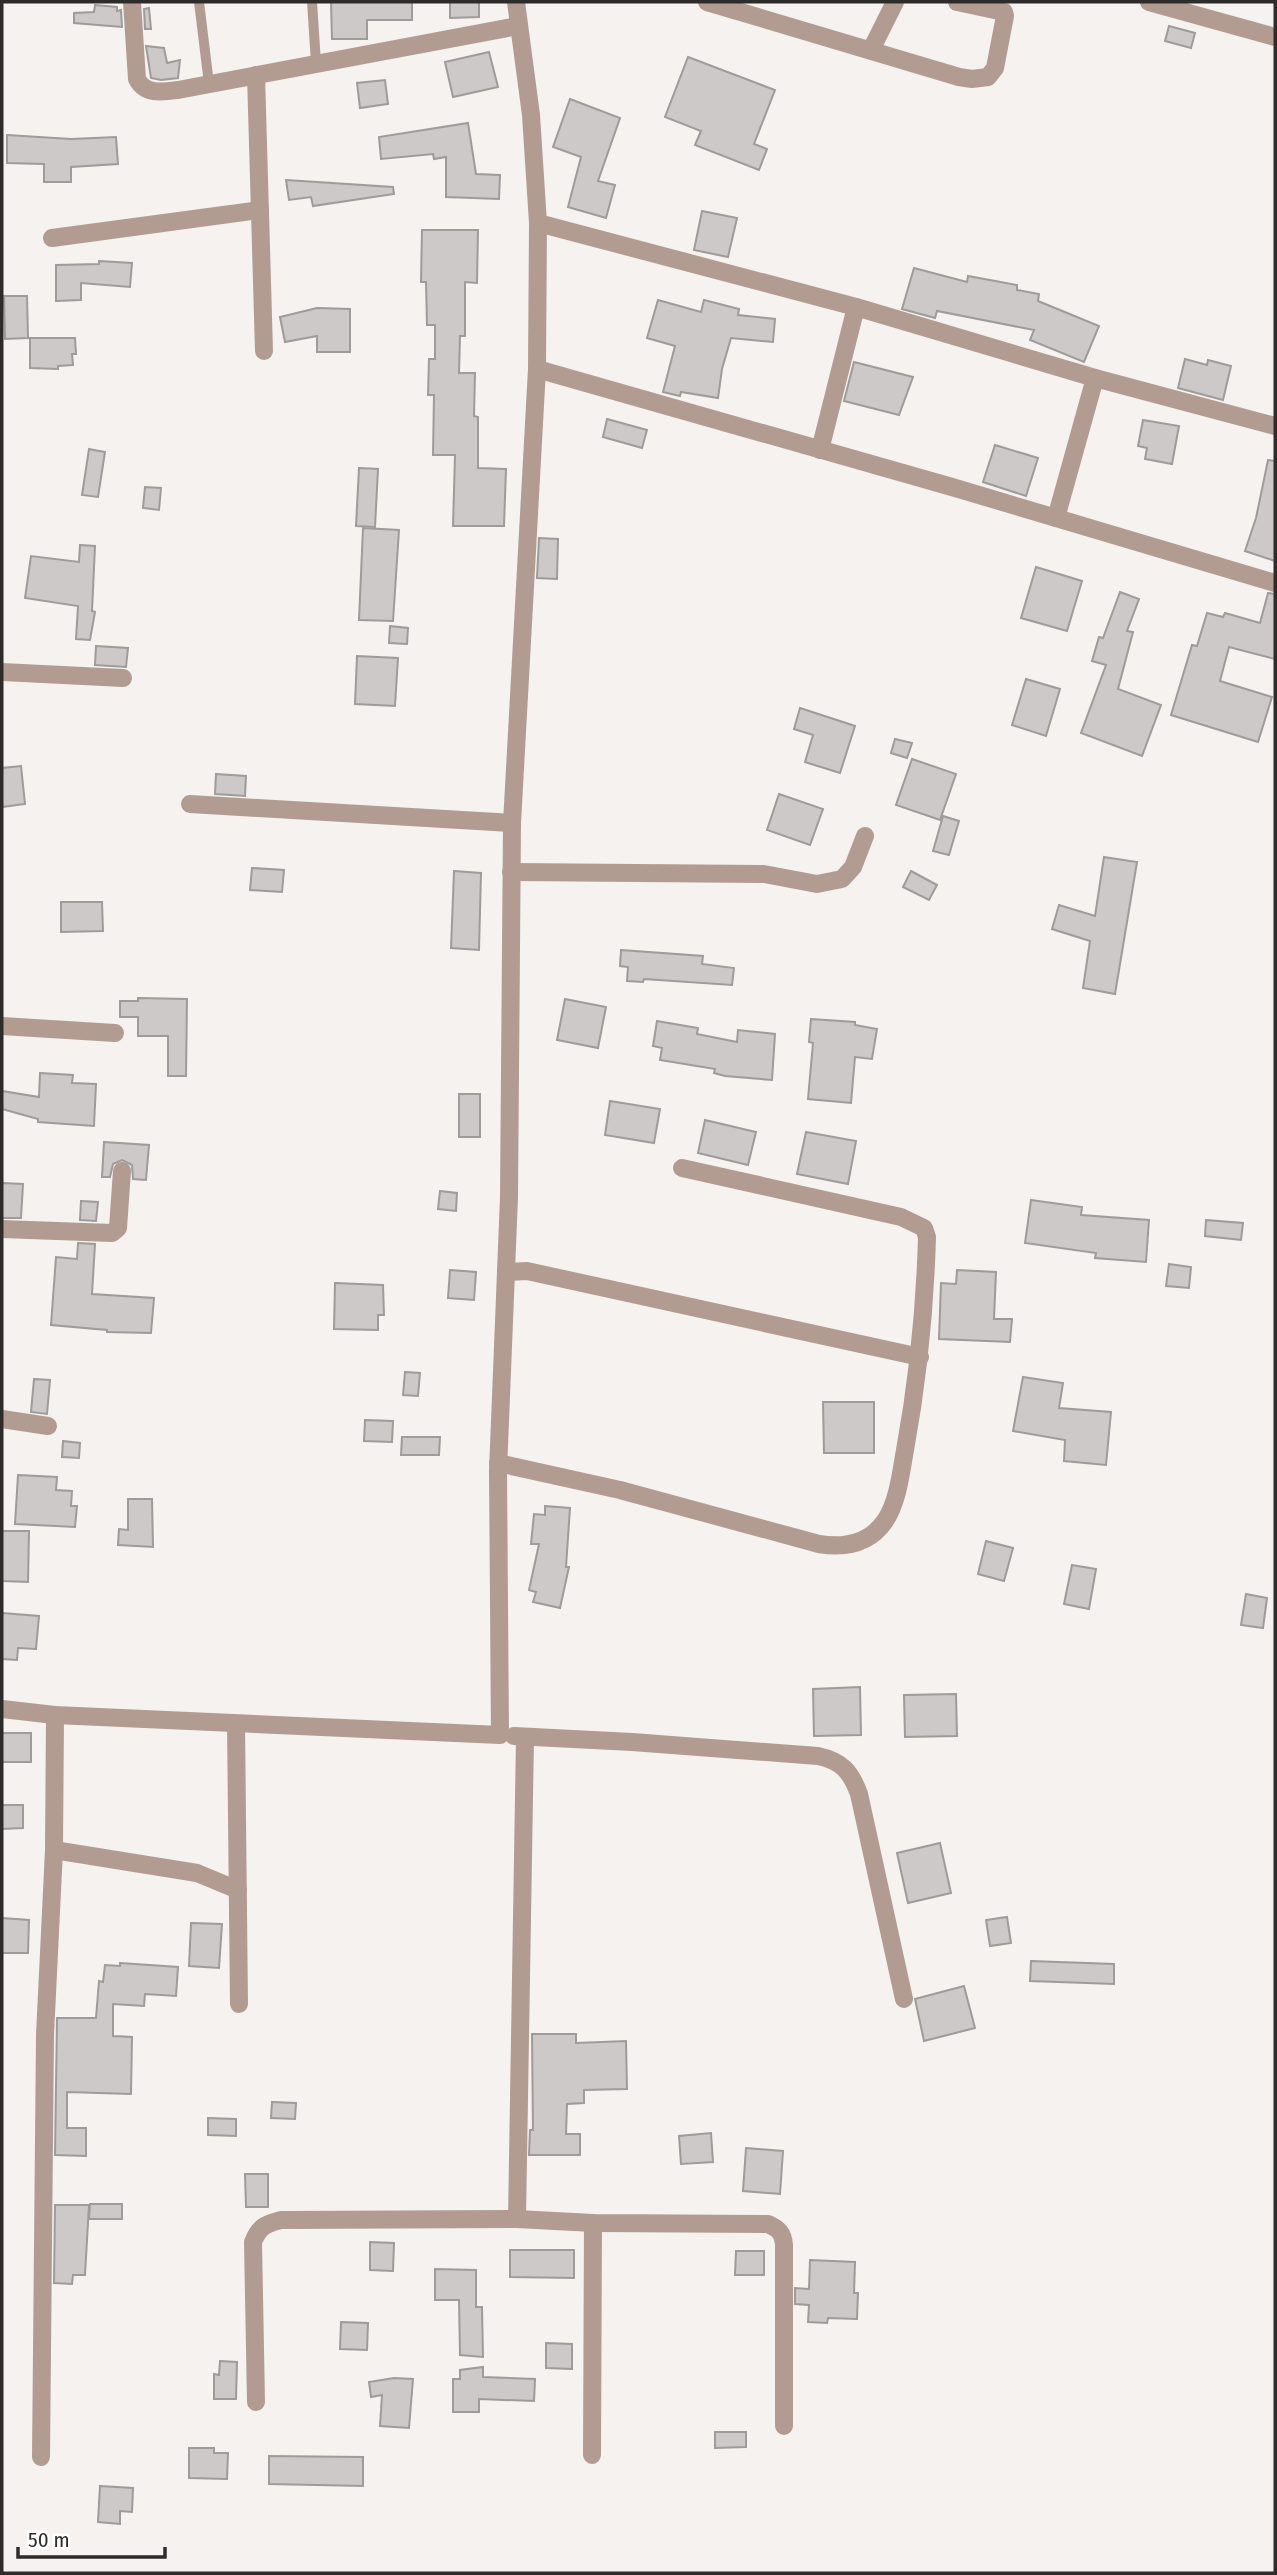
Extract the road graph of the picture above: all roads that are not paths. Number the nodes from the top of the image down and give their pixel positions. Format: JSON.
{"nodes":[{"id":1,"x":132,"y":2,"type":"edge"},
{"id":2,"x":199,"y":2,"type":"edge"},
{"id":3,"x":312,"y":2,"type":"edge"},
{"id":4,"x":516,"y":2,"type":"edge"},
{"id":5,"x":708,"y":2,"type":"edge"},
{"id":6,"x":895,"y":2,"type":"edge"},
{"id":7,"x":957,"y":2,"type":"edge"},
{"id":8,"x":1149,"y":2,"type":"edge"},
{"id":9,"x":518,"y":26,"type":"junction"},
{"id":10,"x":1275,"y":37,"type":"edge"},
{"id":11,"x":871,"y":50,"type":"junction"},
{"id":12,"x":316,"y":63,"type":"junction"},
{"id":13,"x":256,"y":75,"type":"junction"},
{"id":14,"x":209,"y":84,"type":"junction"},
{"id":15,"x":260,"y":210,"type":"junction"},
{"id":16,"x":538,"y":223,"type":"junction"},
{"id":17,"x":52,"y":238,"type":"dead end"},
{"id":18,"x":856,"y":307,"type":"junction"},
{"id":19,"x":264,"y":351,"type":"dead end"},
{"id":20,"x":537,"y":369,"type":"junction"},
{"id":21,"x":1095,"y":378,"type":"junction"},
{"id":22,"x":1275,"y":426,"type":"edge"},
{"id":23,"x":820,"y":450,"type":"junction"},
{"id":24,"x":1056,"y":518,"type":"junction"},
{"id":25,"x":1275,"y":583,"type":"edge"},
{"id":26,"x":2,"y":672,"type":"edge"},
{"id":27,"x":123,"y":678,"type":"dead end"},
{"id":28,"x":190,"y":804,"type":"dead end"},
{"id":29,"x":512,"y":823,"type":"junction"},
{"id":30,"x":865,"y":836,"type":"dead end"},
{"id":31,"x":511,"y":872,"type":"junction"},
{"id":32,"x":2,"y":1027,"type":"edge"},
{"id":33,"x":115,"y":1033,"type":"dead end"},
{"id":34,"x":682,"y":1168,"type":"dead end"},
{"id":35,"x":122,"y":1171,"type":"dead end"},
{"id":36,"x":2,"y":1229,"type":"edge"},
{"id":37,"x":506,"y":1272,"type":"junction"},
{"id":38,"x":920,"y":1357,"type":"junction"},
{"id":39,"x":2,"y":1419,"type":"edge"},
{"id":40,"x":48,"y":1426,"type":"dead end"},
{"id":41,"x":498,"y":1464,"type":"junction"},
{"id":42,"x":2,"y":1709,"type":"edge"},
{"id":43,"x":54,"y":1716,"type":"junction"},
{"id":44,"x":236,"y":1724,"type":"junction"},
{"id":45,"x":500,"y":1735,"type":"junction"},
{"id":46,"x":525,"y":1737,"type":"junction"},
{"id":47,"x":54,"y":1850,"type":"junction"},
{"id":48,"x":238,"y":1890,"type":"junction"},
{"id":49,"x":904,"y":1998,"type":"dead end"},
{"id":50,"x":239,"y":2004,"type":"dead end"},
{"id":51,"x":517,"y":2219,"type":"junction"},
{"id":52,"x":593,"y":2223,"type":"junction"},
{"id":53,"x":256,"y":2402,"type":"dead end"},
{"id":54,"x":784,"y":2426,"type":"dead end"},
{"id":55,"x":592,"y":2455,"type":"dead end"},
{"id":56,"x":41,"y":2457,"type":"dead end"}],
"edges":[{"from":1,"to":14,"type":"street"},
{"from":2,"to":14,"type":"lane"},
{"from":3,"to":12,"type":"lane"},
{"from":4,"to":9,"type":"street"},
{"from":5,"to":11,"type":"street"},
{"from":6,"to":11,"type":"street"},
{"from":7,"to":11,"type":"street"},
{"from":8,"to":10,"type":"street"},
{"from":9,"to":12,"type":"street"},
{"from":9,"to":16,"type":"street"},
{"from":12,"to":13,"type":"street"},
{"from":13,"to":14,"type":"street"},
{"from":13,"to":15,"type":"street"},
{"from":15,"to":17,"type":"street"},
{"from":15,"to":19,"type":"street"},
{"from":16,"to":18,"type":"street"},
{"from":16,"to":20,"type":"street"},
{"from":18,"to":21,"type":"street"},
{"from":18,"to":23,"type":"street"},
{"from":20,"to":23,"type":"street"},
{"from":20,"to":29,"type":"street"},
{"from":21,"to":22,"type":"street"},
{"from":21,"to":24,"type":"street"},
{"from":23,"to":24,"type":"street"},
{"from":24,"to":25,"type":"street"},
{"from":26,"to":27,"type":"street"},
{"from":28,"to":29,"type":"street"},
{"from":29,"to":31,"type":"street"},
{"from":30,"to":31,"type":"street"},
{"from":31,"to":37,"type":"street"},
{"from":32,"to":33,"type":"street"},
{"from":34,"to":38,"type":"street"},
{"from":35,"to":36,"type":"street"},
{"from":37,"to":38,"type":"street"},
{"from":37,"to":41,"type":"street"},
{"from":38,"to":41,"type":"street"},
{"from":39,"to":40,"type":"street"},
{"from":41,"to":45,"type":"street"},
{"from":42,"to":43,"type":"street"},
{"from":43,"to":44,"type":"street"},
{"from":43,"to":47,"type":"street"},
{"from":44,"to":45,"type":"street"},
{"from":44,"to":48,"type":"street"},
{"from":45,"to":46,"type":"street"},
{"from":46,"to":49,"type":"street"},
{"from":46,"to":51,"type":"street"},
{"from":47,"to":48,"type":"street"},
{"from":47,"to":56,"type":"street"},
{"from":48,"to":50,"type":"street"},
{"from":51,"to":52,"type":"street"},
{"from":51,"to":53,"type":"street"},
{"from":52,"to":54,"type":"street"},
{"from":52,"to":55,"type":"street"}]}
